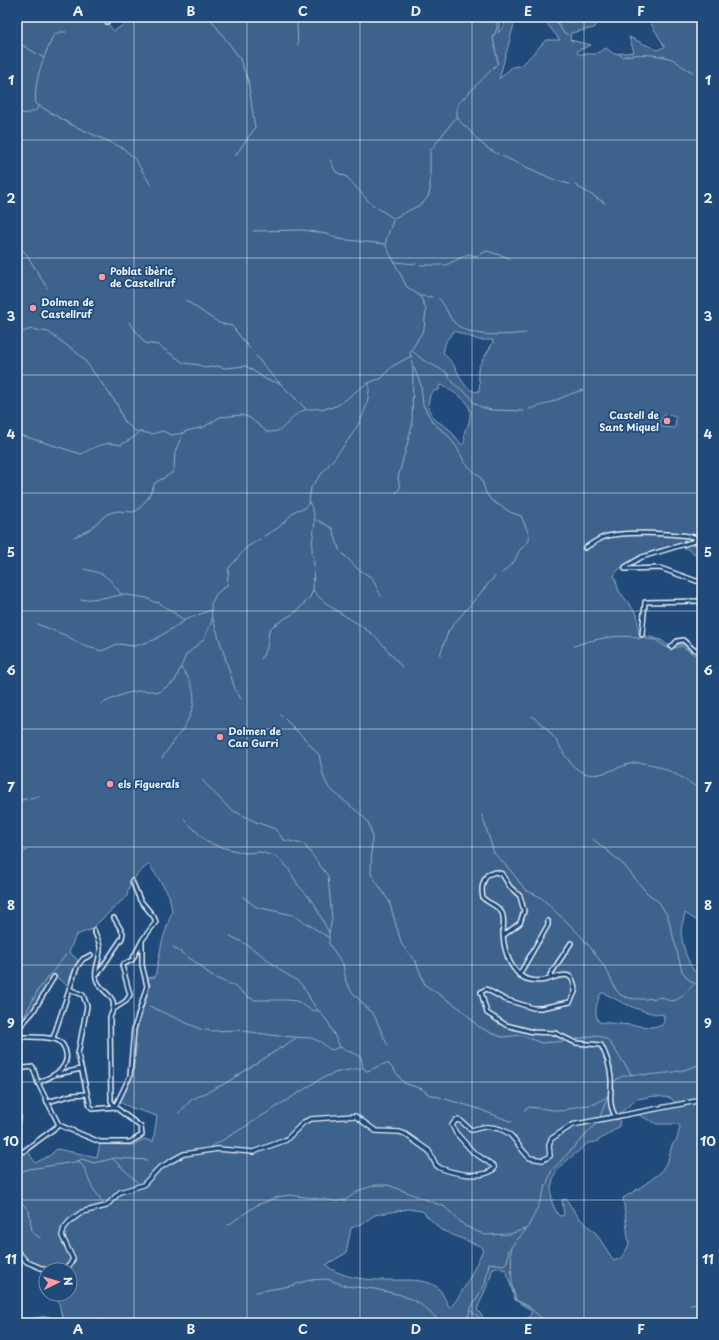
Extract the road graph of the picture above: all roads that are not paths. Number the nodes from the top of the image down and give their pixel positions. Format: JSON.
{"nodes":[{"id":1,"x":109,"y":17,"type":"edge"},
{"id":2,"x":107,"y":22,"type":"dead end"},
{"id":3,"x":585,"y":548,"type":"dead end"},
{"id":4,"x":702,"y":584,"type":"edge"},
{"id":5,"x":702,"y":601,"type":"edge"},
{"id":6,"x":642,"y":635,"type":"dead end"},
{"id":7,"x":671,"y":647,"type":"dead end"},
{"id":8,"x":702,"y":652,"type":"edge"},
{"id":9,"x":132,"y":881,"type":"dead end"},
{"id":10,"x":114,"y":918,"type":"dead end"},
{"id":11,"x":548,"y":921,"type":"dead end"},
{"id":12,"x":94,"y":930,"type":"dead end"},
{"id":13,"x":504,"y":935,"type":"junction"},
{"id":14,"x":142,"y":942,"type":"junction"},
{"id":15,"x":571,"y":943,"type":"dead end"},
{"id":16,"x":91,"y":955,"type":"dead end"},
{"id":17,"x":519,"y":975,"type":"junction"},
{"id":18,"x":96,"y":976,"type":"junction"},
{"id":19,"x":54,"y":977,"type":"dead end"},
{"id":20,"x":550,"y":978,"type":"junction"},
{"id":21,"x":69,"y":990,"type":"junction"},
{"id":22,"x":114,"y":1009,"type":"junction"},
{"id":23,"x":17,"y":1030,"type":"edge"},
{"id":24,"x":17,"y":1037,"type":"edge"},
{"id":25,"x":53,"y":1038,"type":"junction"},
{"id":26,"x":17,"y":1069,"type":"edge"},
{"id":27,"x":81,"y":1069,"type":"junction"},
{"id":28,"x":57,"y":1074,"type":"junction"},
{"id":29,"x":38,"y":1083,"type":"junction"},
{"id":30,"x":87,"y":1094,"type":"junction"},
{"id":31,"x":702,"y":1100,"type":"edge"},
{"id":32,"x":47,"y":1102,"type":"junction"},
{"id":33,"x":115,"y":1107,"type":"junction"},
{"id":34,"x":17,"y":1111,"type":"edge"},
{"id":35,"x":616,"y":1117,"type":"junction"},
{"id":36,"x":17,"y":1123,"type":"edge"},
{"id":37,"x":59,"y":1125,"type":"junction"},
{"id":38,"x":17,"y":1153,"type":"edge"},
{"id":39,"x":17,"y":1251,"type":"edge"},
{"id":40,"x":71,"y":1262,"type":"edge"},
{"id":41,"x":38,"y":1267,"type":"edge"}],
"edges":[{"from":1,"to":2,"type":"street"},
{"from":3,"to":4,"type":"street"},
{"from":5,"to":6,"type":"street"},
{"from":7,"to":8,"type":"street"},
{"from":9,"to":14,"type":"street"},
{"from":10,"to":18,"type":"street"},
{"from":11,"to":17,"type":"street"},
{"from":12,"to":18,"type":"street"},
{"from":13,"to":13,"type":"street"},
{"from":13,"to":17,"type":"street"},
{"from":14,"to":22,"type":"street"},
{"from":14,"to":33,"type":"street"},
{"from":15,"to":20,"type":"street"},
{"from":16,"to":21,"type":"street"},
{"from":17,"to":20,"type":"street"},
{"from":18,"to":22,"type":"street"},
{"from":19,"to":23,"type":"street"},
{"from":20,"to":35,"type":"street"},
{"from":21,"to":25,"type":"street"},
{"from":21,"to":27,"type":"street"},
{"from":22,"to":33,"type":"street"},
{"from":24,"to":25,"type":"street"},
{"from":25,"to":28,"type":"street"},
{"from":26,"to":29,"type":"street"},
{"from":27,"to":28,"type":"street"},
{"from":27,"to":30,"type":"street"},
{"from":28,"to":29,"type":"street"},
{"from":29,"to":32,"type":"street"},
{"from":30,"to":32,"type":"street"},
{"from":30,"to":33,"type":"street"},
{"from":31,"to":35,"type":"main road"},
{"from":32,"to":37,"type":"street"},
{"from":33,"to":37,"type":"street"},
{"from":34,"to":36,"type":"street"},
{"from":35,"to":40,"type":"main road"},
{"from":37,"to":38,"type":"street"},
{"from":39,"to":41,"type":"main road"}]}
